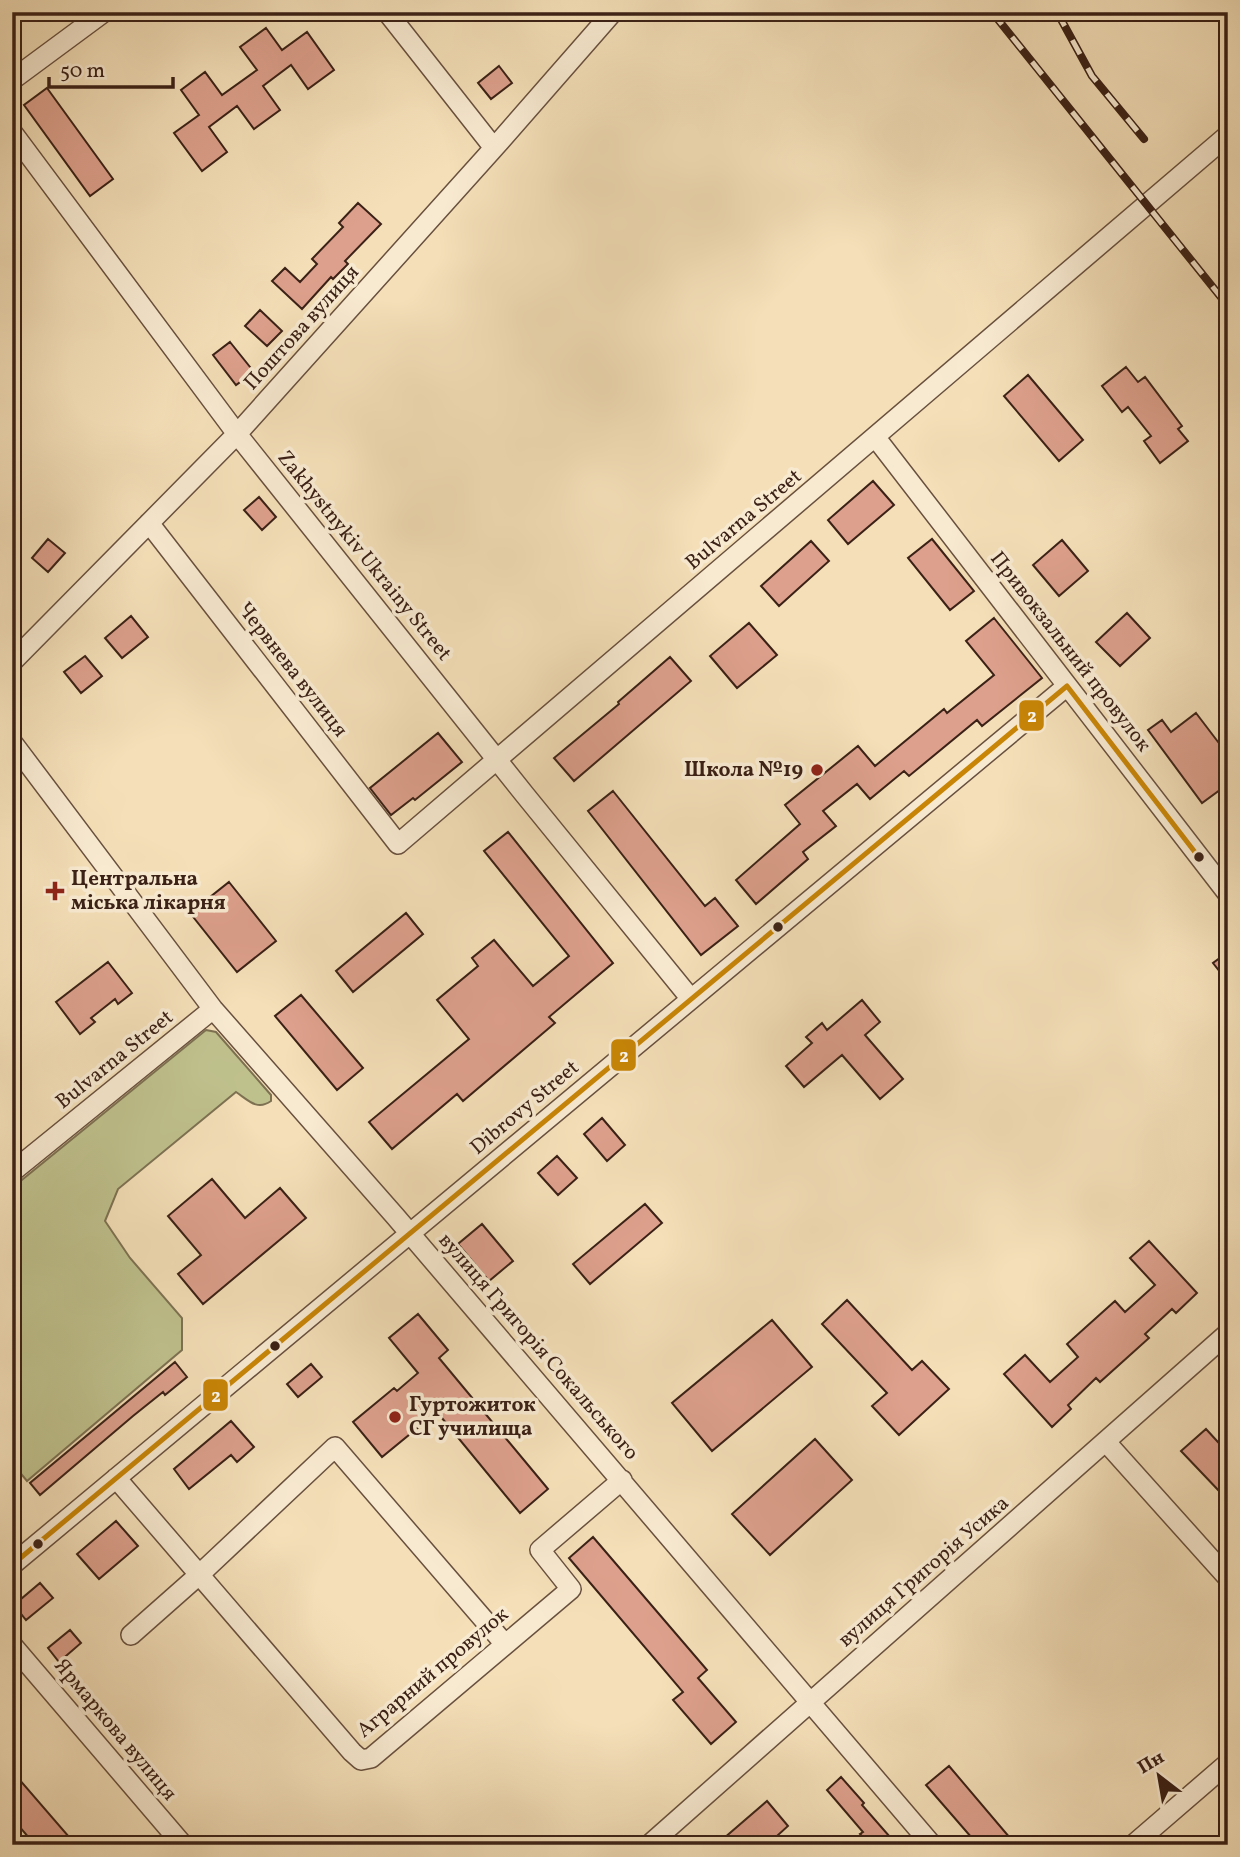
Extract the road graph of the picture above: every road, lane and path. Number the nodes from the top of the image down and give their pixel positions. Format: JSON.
{"nodes":[{"id":1,"x":104,"y":12,"type":"edge"},
{"id":2,"x":387,"y":12,"type":"edge"},
{"id":3,"x":613,"y":12,"type":"edge"},
{"id":4,"x":12,"y":80,"type":"edge"},
{"id":5,"x":12,"y":132,"type":"edge"},
{"id":6,"x":1228,"y":135,"type":"edge"},
{"id":7,"x":494,"y":148,"type":"junction"},
{"id":8,"x":237,"y":434,"type":"junction"},
{"id":9,"x":876,"y":438,"type":"junction"},
{"id":10,"x":149,"y":523,"type":"junction"},
{"id":11,"x":12,"y":662,"type":"edge"},
{"id":12,"x":1067,"y":686,"type":"junction"},
{"id":13,"x":12,"y":742,"type":"edge"},
{"id":14,"x":497,"y":759,"type":"junction"},
{"id":15,"x":398,"y":844,"type":"joint"},
{"id":16,"x":1228,"y":894,"type":"edge"},
{"id":17,"x":691,"y":999,"type":"junction"},
{"id":18,"x":213,"y":1009,"type":"junction"},
{"id":19,"x":12,"y":1172,"type":"edge"},
{"id":20,"x":410,"y":1233,"type":"junction"},
{"id":21,"x":1228,"y":1333,"type":"edge"},
{"id":22,"x":1106,"y":1442,"type":"junction"},
{"id":23,"x":116,"y":1478,"type":"junction"},
{"id":24,"x":622,"y":1480,"type":"junction"},
{"id":25,"x":12,"y":1565,"type":"edge"},
{"id":26,"x":200,"y":1574,"type":"junction"},
{"id":27,"x":1228,"y":1578,"type":"edge"},
{"id":28,"x":131,"y":1635,"type":"dead end"},
{"id":29,"x":504,"y":1643,"type":"junction"},
{"id":30,"x":12,"y":1645,"type":"edge"},
{"id":31,"x":810,"y":1702,"type":"junction"},
{"id":32,"x":1228,"y":1763,"type":"edge"},
{"id":33,"x":183,"y":1845,"type":"edge"},
{"id":34,"x":649,"y":1845,"type":"edge"},
{"id":35,"x":932,"y":1845,"type":"edge"},
{"id":36,"x":1133,"y":1845,"type":"edge"}],
"edges":[{"from":1,"to":4,"type":"street"},
{"from":2,"to":7,"type":"street"},
{"from":3,"to":7,"type":"street","name":"Поштова вулиця"},
{"from":5,"to":8,"type":"street","name":"Zakhystnykiv Ukrainy Street"},
{"from":6,"to":9,"type":"street","name":"Bulvarna Street"},
{"from":7,"to":8,"type":"street","name":"Поштова вулиця"},
{"from":8,"to":10,"type":"street","name":"Поштова вулиця"},
{"from":8,"to":14,"type":"street","name":"Zakhystnykiv Ukrainy Street"},
{"from":9,"to":12,"type":"street","name":"Привокзальний провулок"},
{"from":9,"to":14,"type":"street","name":"Bulvarna Street"},
{"from":10,"to":11,"type":"street","name":"Поштова вулиця"},
{"from":10,"to":15,"type":"street","name":"Червнева вулиця"},
{"from":12,"to":16,"type":"street","name":"Привокзальний провулок"},
{"from":12,"to":17,"type":"street","name":"Dibrovy Street"},
{"from":13,"to":18,"type":"street","name":"вулиця Григорія Сокальського"},
{"from":14,"to":15,"type":"street","name":"Bulvarna Street"},
{"from":14,"to":17,"type":"street","name":"Zakhystnykiv Ukrainy Street"},
{"from":17,"to":20,"type":"street","name":"Dibrovy Street"},
{"from":18,"to":19,"type":"street","name":"Bulvarna Street"},
{"from":18,"to":20,"type":"street","name":"вулиця Григорія Сокальського"},
{"from":20,"to":23,"type":"street","name":"Dibrovy Street"},
{"from":20,"to":24,"type":"street","name":"вулиця Григорія Сокальського"},
{"from":21,"to":22,"type":"street","name":"вулиця Григорія Усика"},
{"from":22,"to":27,"type":"street"},
{"from":22,"to":31,"type":"street","name":"вулиця Григорія Усика"},
{"from":23,"to":25,"type":"street","name":"Dibrovy Street"},
{"from":23,"to":26,"type":"street","name":"Аграрний провулок"},
{"from":24,"to":29,"type":"street","name":"Аграрний провулок"},
{"from":24,"to":31,"type":"street","name":"вулиця Григорія Сокальського"},
{"from":26,"to":28,"type":"street"},
{"from":26,"to":29,"type":"street","name":"Аграрний провулок"},
{"from":26,"to":29,"type":"street"},
{"from":30,"to":33,"type":"street","name":"Ярмаркова вулиця"},
{"from":31,"to":34,"type":"street","name":"вулиця Григорія Усика"},
{"from":31,"to":35,"type":"street","name":"вулиця Григорія Сокальського"},
{"from":32,"to":36,"type":"street"}]}
